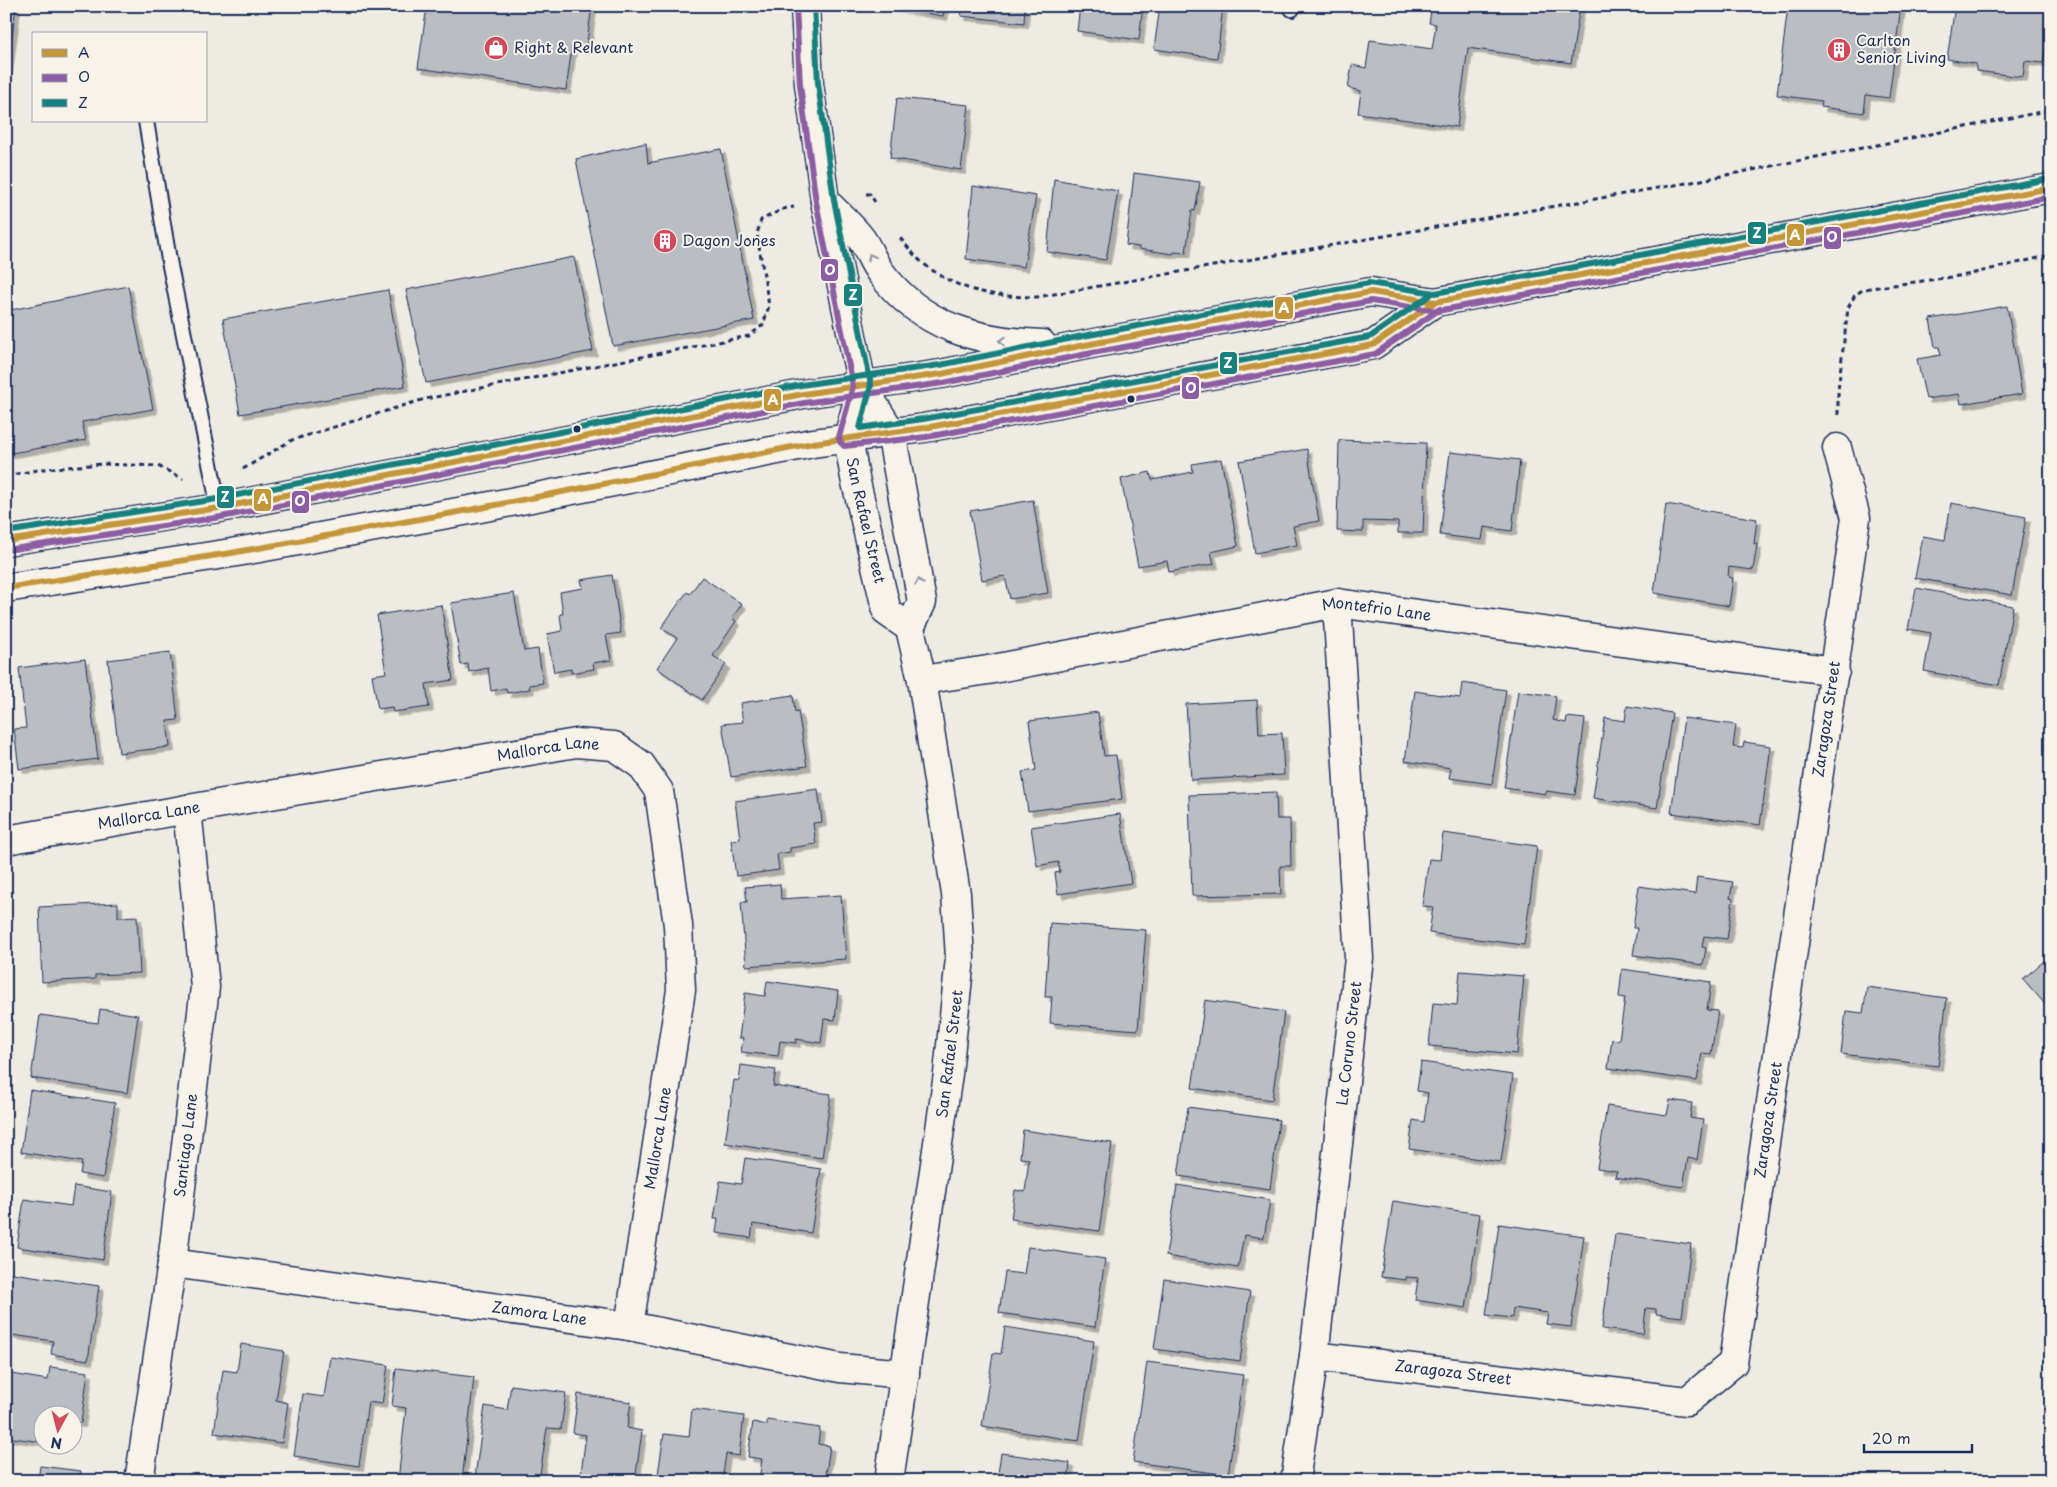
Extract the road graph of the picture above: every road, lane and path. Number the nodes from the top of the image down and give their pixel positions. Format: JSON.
{"nodes":[{"id":1,"x":805,"y":6,"type":"edge"},
{"id":2,"x":2051,"y":110,"type":"edge"},
{"id":3,"x":146,"y":122,"type":"edge"},
{"id":4,"x":2051,"y":188,"type":"edge"},
{"id":5,"x":870,"y":194,"type":"dead end"},
{"id":6,"x":824,"y":202,"type":"junction"},
{"id":7,"x":783,"y":209,"type":"dead end"},
{"id":8,"x":880,"y":210,"type":"dead end"},
{"id":9,"x":896,"y":234,"type":"dead end"},
{"id":10,"x":2051,"y":255,"type":"edge"},
{"id":11,"x":1435,"y":302,"type":"junction"},
{"id":12,"x":1085,"y":345,"type":"junction"},
{"id":13,"x":862,"y":386,"type":"junction"},
{"id":14,"x":891,"y":432,"type":"junction"},
{"id":15,"x":848,"y":438,"type":"junction"},
{"id":16,"x":1837,"y":448,"type":"joint"},
{"id":17,"x":6,"y":476,"type":"edge"},
{"id":18,"x":212,"y":476,"type":"junction"},
{"id":19,"x":219,"y":508,"type":"junction"},
{"id":20,"x":6,"y":541,"type":"edge"},
{"id":21,"x":6,"y":588,"type":"edge"},
{"id":22,"x":1337,"y":603,"type":"junction"},
{"id":23,"x":910,"y":628,"type":"junction"},
{"id":24,"x":1835,"y":671,"type":"junction"},
{"id":25,"x":922,"y":680,"type":"junction"},
{"id":26,"x":187,"y":810,"type":"junction"},
{"id":27,"x":6,"y":840,"type":"edge"},
{"id":28,"x":172,"y":1263,"type":"junction"},
{"id":29,"x":629,"y":1326,"type":"junction"},
{"id":30,"x":1314,"y":1356,"type":"junction"},
{"id":31,"x":905,"y":1374,"type":"junction"},
{"id":32,"x":139,"y":1481,"type":"edge"},
{"id":33,"x":889,"y":1481,"type":"edge"},
{"id":34,"x":1295,"y":1481,"type":"edge"}],
"edges":[{"from":1,"to":6,"type":"street"},
{"from":2,"to":9,"type":"path"},
{"from":3,"to":18,"type":"lane"},
{"from":4,"to":11,"type":"street"},
{"from":5,"to":8,"type":"path"},
{"from":12,"to":6,"type":"street","one_way":true},
{"from":6,"to":13,"type":"street"},
{"from":7,"to":18,"type":"path"},
{"from":10,"to":16,"type":"path"},
{"from":11,"to":12,"type":"street"},
{"from":11,"to":14,"type":"street"},
{"from":12,"to":13,"type":"street"},
{"from":13,"to":14,"type":"street"},
{"from":13,"to":15,"type":"street","name":"San Rafael Street"},
{"from":13,"to":19,"type":"street"},
{"from":14,"to":15,"type":"street"},
{"from":23,"to":14,"type":"street","one_way":true},
{"from":15,"to":21,"type":"street"},
{"from":15,"to":23,"type":"street","name":"San Rafael Street"},
{"from":16,"to":24,"type":"street","name":"Zaragoza Street"},
{"from":17,"to":18,"type":"path"},
{"from":18,"to":19,"type":"lane"},
{"from":19,"to":20,"type":"street"},
{"from":22,"to":24,"type":"street","name":"Montefrio Lane"},
{"from":22,"to":25,"type":"street","name":"Montefrio Lane"},
{"from":22,"to":30,"type":"street","name":"La Coruno Street"},
{"from":23,"to":25,"type":"street","name":"San Rafael Street"},
{"from":24,"to":30,"type":"street","name":"Zaragoza Street"},
{"from":25,"to":31,"type":"street","name":"San Rafael Street"},
{"from":26,"to":27,"type":"street","name":"Mallorca Lane"},
{"from":26,"to":28,"type":"street","name":"Santiago Lane"},
{"from":26,"to":29,"type":"street","name":"Mallorca Lane"},
{"from":28,"to":29,"type":"street","name":"Zamora Lane"},
{"from":28,"to":32,"type":"street","name":"Santiago Lane"},
{"from":29,"to":31,"type":"street","name":"Zamora Lane"},
{"from":30,"to":34,"type":"street","name":"La Coruno Street"},
{"from":31,"to":33,"type":"street","name":"San Rafael Street"}]}
